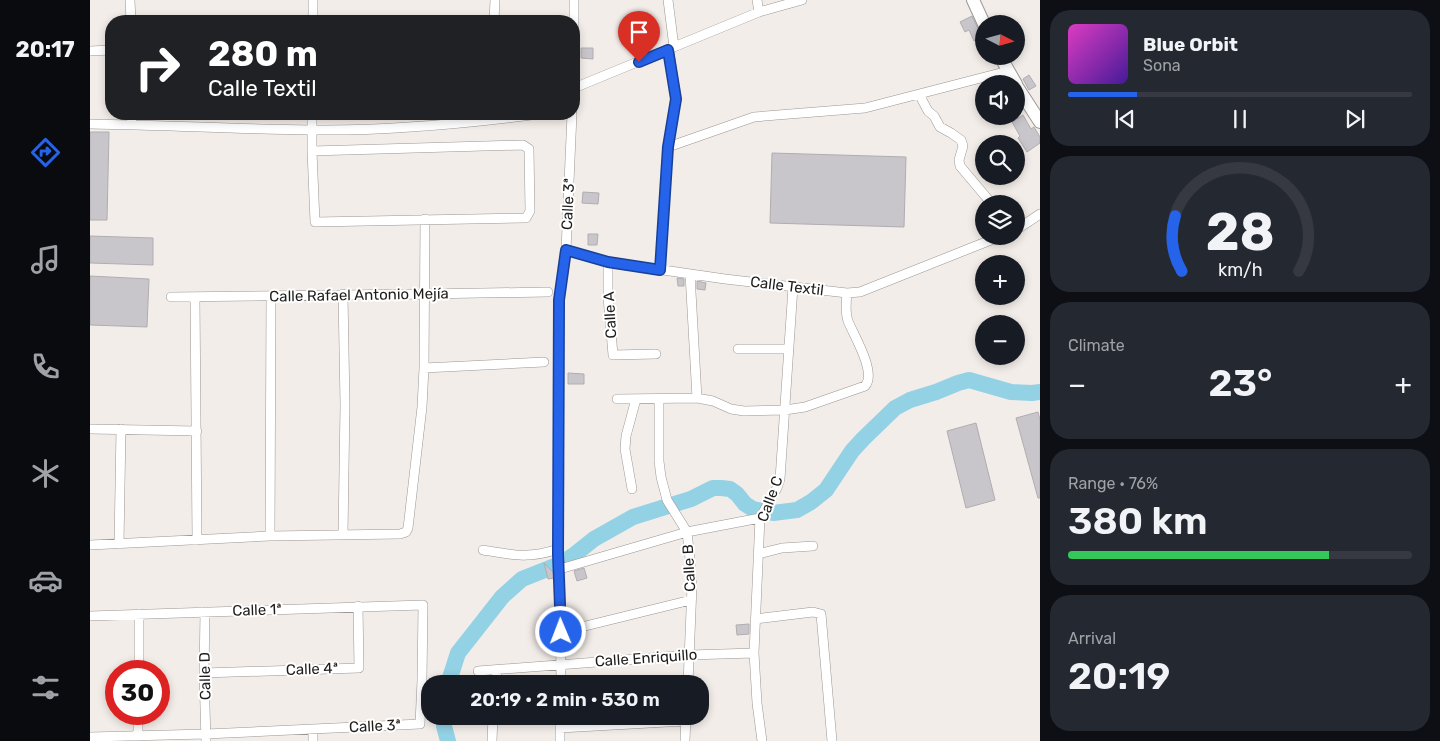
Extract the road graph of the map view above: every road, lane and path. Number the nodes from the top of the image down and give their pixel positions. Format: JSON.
{"nodes":[{"id":1,"x":130,"y":0,"type":"edge"},
{"id":2,"x":313,"y":0,"type":"edge"},
{"id":3,"x":495,"y":0,"type":"edge"},
{"id":4,"x":574,"y":0,"type":"edge"},
{"id":5,"x":668,"y":0,"type":"edge"},
{"id":6,"x":757,"y":0,"type":"edge"},
{"id":7,"x":802,"y":0,"type":"edge"},
{"id":8,"x":975,"y":3,"type":"edge"},
{"id":9,"x":759,"y":12,"type":"junction"},
{"id":10,"x":131,"y":15,"type":"edge"},
{"id":11,"x":313,"y":15,"type":"edge"},
{"id":12,"x":494,"y":15,"type":"edge"},
{"id":13,"x":574,"y":15,"type":"edge"},
{"id":14,"x":980,"y":15,"type":"edge"},
{"id":15,"x":671,"y":49,"type":"junction"},
{"id":16,"x":105,"y":50,"type":"edge"},
{"id":17,"x":90,"y":51,"type":"edge"},
{"id":18,"x":1005,"y":65,"type":"edge"},
{"id":19,"x":1008,"y":71,"type":"junction"},
{"id":20,"x":1010,"y":75,"type":"edge"},
{"id":21,"x":580,"y":86,"type":"edge"},
{"id":22,"x":919,"y":94,"type":"junction"},
{"id":23,"x":1025,"y":98,"type":"edge"},
{"id":24,"x":132,"y":120,"type":"edge"},
{"id":25,"x":312,"y":120,"type":"edge"},
{"id":26,"x":470,"y":120,"type":"edge"},
{"id":27,"x":572,"y":120,"type":"edge"},
{"id":28,"x":1040,"y":122,"type":"edge"},
{"id":29,"x":90,"y":124,"type":"edge"},
{"id":30,"x":132,"y":124,"type":"junction"},
{"id":31,"x":312,"y":130,"type":"junction"},
{"id":32,"x":668,"y":147,"type":"junction"},
{"id":33,"x":312,"y":151,"type":"junction"},
{"id":34,"x":984,"y":195,"type":"edge"},
{"id":35,"x":1040,"y":214,"type":"edge"},
{"id":36,"x":425,"y":220,"type":"junction"},
{"id":37,"x":1025,"y":224,"type":"edge"},
{"id":38,"x":978,"y":245,"type":"edge"},
{"id":39,"x":566,"y":250,"type":"junction"},
{"id":40,"x":608,"y":262,"type":"junction"},
{"id":41,"x":660,"y":270,"type":"junction"},
{"id":42,"x":690,"y":274,"type":"junction"},
{"id":43,"x":793,"y":287,"type":"junction"},
{"id":44,"x":548,"y":292,"type":"dead end"},
{"id":45,"x":847,"y":293,"type":"junction"},
{"id":46,"x":343,"y":294,"type":"junction"},
{"id":47,"x":424,"y":294,"type":"junction"},
{"id":48,"x":171,"y":296,"type":"dead end"},
{"id":49,"x":271,"y":296,"type":"junction"},
{"id":50,"x":195,"y":297,"type":"junction"},
{"id":51,"x":738,"y":349,"type":"dead end"},
{"id":52,"x":788,"y":349,"type":"junction"},
{"id":53,"x":656,"y":354,"type":"dead end"},
{"id":54,"x":544,"y":362,"type":"dead end"},
{"id":55,"x":424,"y":368,"type":"junction"},
{"id":56,"x":697,"y":398,"type":"junction"},
{"id":57,"x":617,"y":399,"type":"dead end"},
{"id":58,"x":636,"y":399,"type":"junction"},
{"id":59,"x":659,"y":399,"type":"junction"},
{"id":60,"x":785,"y":410,"type":"junction"},
{"id":61,"x":90,"y":429,"type":"edge"},
{"id":62,"x":121,"y":429,"type":"junction"},
{"id":63,"x":197,"y":431,"type":"junction"},
{"id":64,"x":632,"y":489,"type":"dead end"},
{"id":65,"x":760,"y":518,"type":"junction"},
{"id":66,"x":687,"y":532,"type":"junction"},
{"id":67,"x":343,"y":535,"type":"junction"},
{"id":68,"x":270,"y":536,"type":"junction"},
{"id":69,"x":198,"y":540,"type":"junction"},
{"id":70,"x":119,"y":544,"type":"junction"},
{"id":71,"x":90,"y":545,"type":"edge"},
{"id":72,"x":812,"y":546,"type":"dead end"},
{"id":73,"x":483,"y":550,"type":"dead end"},
{"id":74,"x":558,"y":551,"type":"junction"},
{"id":75,"x":758,"y":554,"type":"junction"},
{"id":76,"x":560,"y":570,"type":"junction"},
{"id":77,"x":691,"y":600,"type":"junction"},
{"id":78,"x":358,"y":606,"type":"junction"},
{"id":79,"x":205,"y":612,"type":"junction"},
{"id":80,"x":139,"y":614,"type":"junction"},
{"id":81,"x":90,"y":616,"type":"edge"},
{"id":82,"x":755,"y":620,"type":"junction"},
{"id":83,"x":561,"y":632,"type":"junction"},
{"id":84,"x":754,"y":653,"type":"junction"},
{"id":85,"x":690,"y":655,"type":"junction"},
{"id":86,"x":139,"y":660,"type":"edge"},
{"id":87,"x":562,"y":664,"type":"junction"},
{"id":88,"x":496,"y":670,"type":"junction"},
{"id":89,"x":478,"y":671,"type":"dead end"},
{"id":90,"x":204,"y":673,"type":"junction"},
{"id":91,"x":496,"y":675,"type":"edge"},
{"id":92,"x":561,"y":675,"type":"edge"},
{"id":93,"x":689,"y":675,"type":"edge"},
{"id":94,"x":420,"y":724,"type":"joint"},
{"id":95,"x":138,"y":725,"type":"edge"},
{"id":96,"x":493,"y":725,"type":"edge"},
{"id":97,"x":602,"y":725,"type":"edge"},
{"id":98,"x":685,"y":725,"type":"edge"},
{"id":99,"x":560,"y":728,"type":"joint"},
{"id":100,"x":313,"y":729,"type":"junction"},
{"id":101,"x":138,"y":736,"type":"junction"},
{"id":102,"x":90,"y":737,"type":"edge"},
{"id":103,"x":206,"y":737,"type":"edge"},
{"id":104,"x":313,"y":741,"type":"edge"},
{"id":105,"x":492,"y":741,"type":"edge"},
{"id":106,"x":560,"y":741,"type":"edge"},
{"id":107,"x":684,"y":741,"type":"edge"},
{"id":108,"x":762,"y":741,"type":"edge"},
{"id":109,"x":832,"y":741,"type":"edge"}],
"edges":[{"from":1,"to":10,"type":"street"},
{"from":2,"to":11,"type":"street"},
{"from":3,"to":12,"type":"street"},
{"from":4,"to":13,"type":"street"},
{"from":5,"to":15,"type":"street"},
{"from":6,"to":9,"type":"street"},
{"from":7,"to":9,"type":"street"},
{"from":8,"to":14,"type":"main road"},
{"from":9,"to":15,"type":"street"},
{"from":15,"to":21,"type":"street"},
{"from":15,"to":32,"type":"street"},
{"from":16,"to":17,"type":"street"},
{"from":18,"to":19,"type":"main road"},
{"from":19,"to":20,"type":"main road"},
{"from":19,"to":22,"type":"street"},
{"from":22,"to":32,"type":"street"},
{"from":22,"to":34,"type":"street"},
{"from":23,"to":28,"type":"main road"},
{"from":24,"to":30,"type":"street"},
{"from":25,"to":31,"type":"street"},
{"from":26,"to":31,"type":"street"},
{"from":27,"to":39,"type":"street","name":"Calle 3ª"},
{"from":29,"to":30,"type":"street"},
{"from":30,"to":31,"type":"street"},
{"from":31,"to":33,"type":"street"},
{"from":32,"to":41,"type":"street"},
{"from":33,"to":36,"type":"street"},
{"from":33,"to":36,"type":"street"},
{"from":35,"to":37,"type":"street"},
{"from":36,"to":47,"type":"street"},
{"from":38,"to":45,"type":"street","name":"Calle Textil"},
{"from":39,"to":40,"type":"street","name":"Calle Textil"},
{"from":39,"to":74,"type":"street","name":"Calle 3ª"},
{"from":40,"to":41,"type":"street","name":"Calle Textil"},
{"from":40,"to":53,"type":"street","name":"Calle A"},
{"from":41,"to":42,"type":"street","name":"Calle Textil"},
{"from":42,"to":43,"type":"street","name":"Calle Textil"},
{"from":42,"to":56,"type":"street"},
{"from":43,"to":45,"type":"street","name":"Calle Textil"},
{"from":43,"to":52,"type":"street","name":"Calle C"},
{"from":44,"to":47,"type":"street","name":"Calle Rafael Antonio Mejía"},
{"from":45,"to":60,"type":"street"},
{"from":46,"to":47,"type":"street","name":"Calle Rafael Antonio Mejía"},
{"from":46,"to":49,"type":"street","name":"Calle Rafael Antonio Mejía"},
{"from":46,"to":67,"type":"street"},
{"from":47,"to":55,"type":"street"},
{"from":48,"to":50,"type":"street","name":"Calle Rafael Antonio Mejía"},
{"from":49,"to":50,"type":"street","name":"Calle Rafael Antonio Mejía"},
{"from":49,"to":68,"type":"street"},
{"from":50,"to":63,"type":"street"},
{"from":51,"to":52,"type":"street"},
{"from":52,"to":60,"type":"street","name":"Calle C"},
{"from":54,"to":55,"type":"street"},
{"from":55,"to":67,"type":"street"},
{"from":56,"to":59,"type":"street"},
{"from":56,"to":60,"type":"street"},
{"from":57,"to":58,"type":"street"},
{"from":58,"to":59,"type":"street"},
{"from":58,"to":64,"type":"street"},
{"from":59,"to":66,"type":"street","name":"Calle B"},
{"from":60,"to":65,"type":"street","name":"Calle C"},
{"from":61,"to":62,"type":"street"},
{"from":62,"to":63,"type":"street"},
{"from":62,"to":70,"type":"street"},
{"from":63,"to":69,"type":"street"},
{"from":65,"to":66,"type":"street"},
{"from":65,"to":75,"type":"street","name":"Calle C"},
{"from":66,"to":76,"type":"street"},
{"from":66,"to":77,"type":"street","name":"Calle B"},
{"from":67,"to":68,"type":"street"},
{"from":68,"to":69,"type":"street"},
{"from":69,"to":70,"type":"street"},
{"from":70,"to":71,"type":"street"},
{"from":72,"to":75,"type":"street"},
{"from":73,"to":74,"type":"street"},
{"from":74,"to":76,"type":"street","name":"Calle 3ª"},
{"from":75,"to":82,"type":"street","name":"Calle C"},
{"from":76,"to":83,"type":"street","name":"Calle 3ª"},
{"from":77,"to":83,"type":"street"},
{"from":77,"to":85,"type":"street","name":"Calle B"},
{"from":78,"to":79,"type":"street","name":"Calle 1ª"},
{"from":78,"to":90,"type":"street","name":"Calle 4ª"},
{"from":78,"to":94,"type":"street","name":"Calle 1ª"},
{"from":79,"to":80,"type":"street","name":"Calle 1ª"},
{"from":79,"to":90,"type":"street","name":"Calle D"},
{"from":80,"to":81,"type":"street","name":"Calle 1ª"},
{"from":80,"to":86,"type":"street"},
{"from":82,"to":84,"type":"street","name":"Calle C"},
{"from":82,"to":109,"type":"street"},
{"from":83,"to":87,"type":"street","name":"Calle 3ª"},
{"from":84,"to":85,"type":"street","name":"Calle Enriquillo"},
{"from":84,"to":108,"type":"street","name":"Calle C"},
{"from":85,"to":87,"type":"street","name":"Calle Enriquillo"},
{"from":85,"to":93,"type":"street","name":"Calle B"},
{"from":87,"to":88,"type":"street","name":"Calle Enriquillo"},
{"from":87,"to":92,"type":"street","name":"Calle 3ª"},
{"from":88,"to":89,"type":"street","name":"Calle Enriquillo"},
{"from":88,"to":91,"type":"street"},
{"from":90,"to":103,"type":"street","name":"Calle D"},
{"from":94,"to":100,"type":"street","name":"Calle 3ª"},
{"from":95,"to":101,"type":"street"},
{"from":96,"to":105,"type":"street"},
{"from":97,"to":99,"type":"street"},
{"from":98,"to":107,"type":"street"},
{"from":99,"to":106,"type":"street"},
{"from":100,"to":103,"type":"street","name":"Calle 3ª"},
{"from":100,"to":104,"type":"street"},
{"from":101,"to":102,"type":"street","name":"Calle 3ª"},
{"from":101,"to":103,"type":"street","name":"Calle 3ª"}]}
